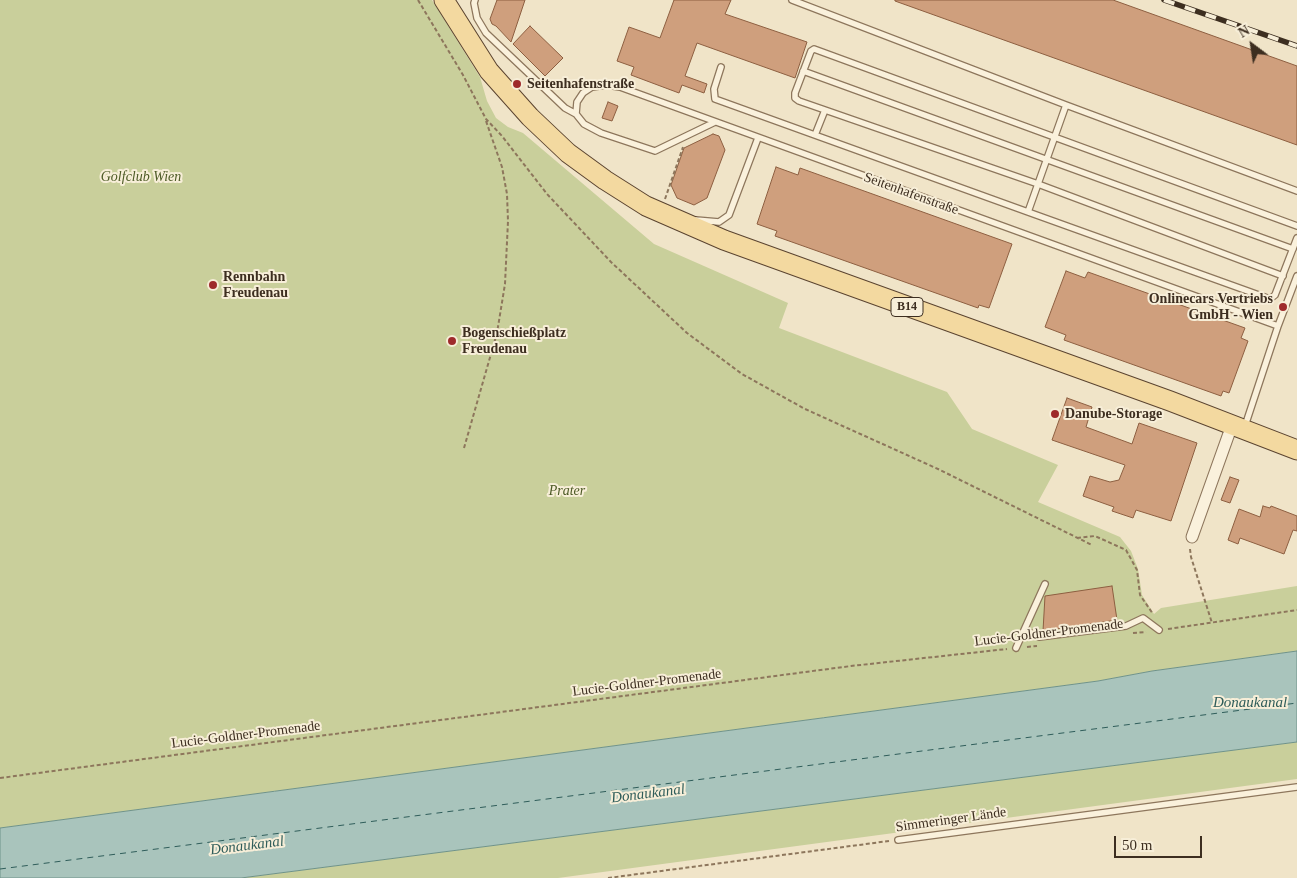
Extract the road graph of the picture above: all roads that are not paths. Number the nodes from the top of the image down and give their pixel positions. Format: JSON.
{"nodes":[{"id":1,"x":444,"y":0,"type":"edge"},
{"id":2,"x":475,"y":0,"type":"edge"},
{"id":3,"x":792,"y":0,"type":"edge"},
{"id":4,"x":721,"y":67,"type":"dead end"},
{"id":5,"x":803,"y":71,"type":"junction"},
{"id":6,"x":1066,"y":105,"type":"junction"},
{"id":7,"x":825,"y":110,"type":"junction"},
{"id":8,"x":576,"y":114,"type":"junction"},
{"id":9,"x":715,"y":122,"type":"junction"},
{"id":10,"x":815,"y":135,"type":"junction"},
{"id":11,"x":1056,"y":137,"type":"junction"},
{"id":12,"x":758,"y":138,"type":"junction"},
{"id":13,"x":1047,"y":159,"type":"junction"},
{"id":14,"x":1038,"y":184,"type":"junction"},
{"id":15,"x":1297,"y":191,"type":"edge"},
{"id":16,"x":628,"y":195,"type":"junction"},
{"id":17,"x":1028,"y":212,"type":"junction"},
{"id":18,"x":1297,"y":226,"type":"edge"},
{"id":19,"x":1297,"y":238,"type":"edge"},
{"id":20,"x":1293,"y":248,"type":"junction"},
{"id":21,"x":1283,"y":276,"type":"junction"},
{"id":22,"x":1297,"y":276,"type":"edge"},
{"id":23,"x":1278,"y":326,"type":"junction"},
{"id":24,"x":1238,"y":427,"type":"junction"},
{"id":25,"x":1297,"y":450,"type":"edge"},
{"id":26,"x":1192,"y":537,"type":"road end"},
{"id":27,"x":1045,"y":584,"type":"dead end"},
{"id":28,"x":1025,"y":630,"type":"junction"},
{"id":29,"x":1159,"y":630,"type":"road end"},
{"id":30,"x":1016,"y":648,"type":"road end"},
{"id":31,"x":1297,"y":787,"type":"edge"},
{"id":32,"x":898,"y":840,"type":"road end"}],
"edges":[{"from":1,"to":16,"type":"main road","number":"B14"},
{"from":2,"to":8,"type":"lane"},
{"from":3,"to":6,"type":"lane"},
{"from":4,"to":10,"type":"lane"},
{"from":5,"to":7,"type":"lane"},
{"from":5,"to":11,"type":"lane"},
{"from":5,"to":13,"type":"lane"},
{"from":6,"to":11,"type":"lane"},
{"from":6,"to":15,"type":"lane"},
{"from":7,"to":10,"type":"lane"},
{"from":7,"to":14,"type":"lane"},
{"from":8,"to":9,"type":"lane"},
{"from":8,"to":9,"type":"lane","name":"Seitenhafenstraße"},
{"from":9,"to":12,"type":"lane","name":"Seitenhafenstraße"},
{"from":10,"to":17,"type":"lane"},
{"from":11,"to":13,"type":"lane"},
{"from":11,"to":18,"type":"lane"},
{"from":12,"to":16,"type":"lane"},
{"from":12,"to":23,"type":"lane","name":"Seitenhafenstraße"},
{"from":13,"to":14,"type":"lane"},
{"from":13,"to":20,"type":"lane"},
{"from":14,"to":17,"type":"lane"},
{"from":14,"to":21,"type":"lane"},
{"from":16,"to":24,"type":"main road","number":"B14"},
{"from":17,"to":21,"type":"lane"},
{"from":19,"to":20,"type":"lane"},
{"from":20,"to":21,"type":"lane"},
{"from":22,"to":23,"type":"lane"},
{"from":23,"to":24,"type":"lane"},
{"from":24,"to":25,"type":"main road","number":"B14"},
{"from":24,"to":26,"type":"street"},
{"from":27,"to":28,"type":"lane"},
{"from":28,"to":29,"type":"lane"},
{"from":28,"to":30,"type":"lane"},
{"from":31,"to":32,"type":"lane","name":"Simmeringer Lände"}]}
